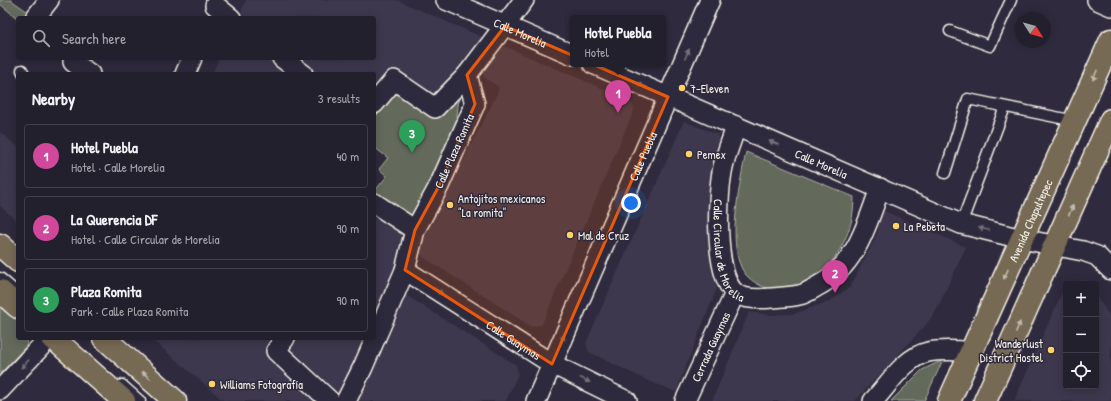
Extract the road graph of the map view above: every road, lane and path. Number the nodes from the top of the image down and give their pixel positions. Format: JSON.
{"nodes":[{"id":1,"x":49,"y":0,"type":"edge"},
{"id":2,"x":446,"y":0,"type":"edge"},
{"id":3,"x":524,"y":0,"type":"edge"},
{"id":4,"x":710,"y":0,"type":"edge"},
{"id":5,"x":1011,"y":0,"type":"edge"},
{"id":6,"x":1097,"y":0,"type":"edge"},
{"id":7,"x":1111,"y":6,"type":"edge"},
{"id":8,"x":214,"y":8,"type":"edge"},
{"id":9,"x":37,"y":16,"type":"edge"},
{"id":10,"x":228,"y":16,"type":"edge"},
{"id":11,"x":505,"y":26,"type":"junction"},
{"id":12,"x":950,"y":31,"type":"dead end"},
{"id":13,"x":1111,"y":40,"type":"edge"},
{"id":14,"x":570,"y":54,"type":"edge"},
{"id":15,"x":191,"y":60,"type":"edge"},
{"id":16,"x":285,"y":60,"type":"edge"},
{"id":17,"x":73,"y":62,"type":"dead end"},
{"id":18,"x":600,"y":67,"type":"edge"},
{"id":19,"x":87,"y":72,"type":"edge"},
{"id":20,"x":186,"y":72,"type":"edge"},
{"id":21,"x":300,"y":72,"type":"edge"},
{"id":22,"x":467,"y":75,"type":"junction"},
{"id":23,"x":668,"y":97,"type":"junction"},
{"id":24,"x":376,"y":102,"type":"edge"},
{"id":25,"x":1005,"y":107,"type":"junction"},
{"id":26,"x":1111,"y":120,"type":"edge"},
{"id":27,"x":1075,"y":121,"type":"junction"},
{"id":28,"x":736,"y":126,"type":"junction"},
{"id":29,"x":945,"y":173,"type":"dead end"},
{"id":30,"x":880,"y":188,"type":"junction"},
{"id":31,"x":376,"y":207,"type":"edge"},
{"id":32,"x":961,"y":224,"type":"junction"},
{"id":33,"x":416,"y":230,"type":"junction"},
{"id":34,"x":1022,"y":239,"type":"junction"},
{"id":35,"x":0,"y":245,"type":"edge"},
{"id":36,"x":1055,"y":245,"type":"junction"},
{"id":37,"x":16,"y":259,"type":"edge"},
{"id":38,"x":405,"y":270,"type":"junction"},
{"id":39,"x":1111,"y":270,"type":"edge"},
{"id":40,"x":0,"y":278,"type":"edge"},
{"id":41,"x":0,"y":291,"type":"edge"},
{"id":42,"x":16,"y":291,"type":"edge"},
{"id":43,"x":735,"y":293,"type":"junction"},
{"id":44,"x":16,"y":305,"type":"edge"},
{"id":45,"x":376,"y":337,"type":"edge"},
{"id":46,"x":47,"y":340,"type":"edge"},
{"id":47,"x":54,"y":340,"type":"edge"},
{"id":48,"x":106,"y":340,"type":"edge"},
{"id":49,"x":375,"y":340,"type":"edge"},
{"id":50,"x":280,"y":345,"type":"edge"},
{"id":51,"x":971,"y":351,"type":"junction"},
{"id":52,"x":552,"y":364,"type":"junction"},
{"id":53,"x":116,"y":380,"type":"dead end"},
{"id":54,"x":0,"y":390,"type":"edge"},
{"id":55,"x":124,"y":401,"type":"edge"},
{"id":56,"x":140,"y":401,"type":"edge"},
{"id":57,"x":175,"y":401,"type":"edge"},
{"id":58,"x":330,"y":401,"type":"edge"},
{"id":59,"x":346,"y":401,"type":"edge"},
{"id":60,"x":536,"y":401,"type":"edge"},
{"id":61,"x":627,"y":401,"type":"edge"},
{"id":62,"x":685,"y":401,"type":"edge"},
{"id":63,"x":873,"y":401,"type":"edge"},
{"id":64,"x":949,"y":401,"type":"edge"},
{"id":65,"x":985,"y":401,"type":"edge"}],
"edges":[{"from":1,"to":9,"type":"street"},
{"from":2,"to":11,"type":"street","name":"Calle Morelia"},
{"from":3,"to":11,"type":"street"},
{"from":23,"to":4,"type":"street","name":"Calle Puebla","one_way":true},
{"from":5,"to":12,"type":"lane"},
{"from":6,"to":7,"type":"street"},
{"from":8,"to":10,"type":"street"},
{"from":11,"to":14,"type":"street","name":"Calle Morelia"},
{"from":11,"to":22,"type":"street"},
{"from":13,"to":27,"type":"main road","name":"Avenida Chapultepec","one_way":true},
{"from":15,"to":20,"type":"street"},
{"from":16,"to":21,"type":"street"},
{"from":17,"to":19,"type":"street"},
{"from":23,"to":18,"type":"street","name":"Calle Morelia","one_way":true},
{"from":22,"to":24,"type":"street"},
{"from":22,"to":33,"type":"street","name":"Calle Plaza Romita"},
{"from":23,"to":28,"type":"street","name":"Calle Morelia"},
{"from":52,"to":23,"type":"street","name":"Calle Puebla","one_way":true},
{"from":25,"to":27,"type":"lane"},
{"from":25,"to":29,"type":"lane"},
{"from":25,"to":32,"type":"lane"},
{"from":36,"to":26,"type":"main road","one_way":true},
{"from":27,"to":34,"type":"main road","name":"Avenida Chapultepec"},
{"from":30,"to":28,"type":"street","name":"Calle Morelia","one_way":true},
{"from":28,"to":43,"type":"street","name":"Calle Circular de Morelia"},
{"from":30,"to":32,"type":"street","name":"Calle Morelia"},
{"from":30,"to":43,"type":"street","name":"Calle Circular de Morelia"},
{"from":31,"to":33,"type":"street"},
{"from":34,"to":32,"type":"street","name":"Calle Morelia","one_way":true},
{"from":33,"to":38,"type":"street","name":"Calle Plaza Romita"},
{"from":34,"to":36,"type":"street","name":"Calle Morelia"},
{"from":34,"to":51,"type":"main road","name":"Avenida Chapultepec","one_way":true},
{"from":35,"to":37,"type":"main road"},
{"from":36,"to":39,"type":"street","name":"Calle Morelia"},
{"from":65,"to":36,"type":"main road","one_way":true},
{"from":38,"to":45,"type":"street","name":"Calle Plaza Romita"},
{"from":38,"to":52,"type":"street","name":"Calle Guaymas","one_way":true},
{"from":40,"to":42,"type":"lane"},
{"from":41,"to":44,"type":"main road"},
{"from":43,"to":62,"type":"street","name":"Cerrada Guaymas"},
{"from":46,"to":54,"type":"street","one_way":true},
{"from":47,"to":55,"type":"main road"},
{"from":57,"to":48,"type":"main road","one_way":true},
{"from":49,"to":59,"type":"street","name":"Calle Plaza Romita"},
{"from":50,"to":58,"type":"street"},
{"from":51,"to":63,"type":"street"},
{"from":51,"to":64,"type":"main road","name":"Avenida Chapultepec"},
{"from":52,"to":60,"type":"street","name":"Calle Puebla"},
{"from":52,"to":61,"type":"street","name":"Calle Guaymas","one_way":true},
{"from":53,"to":56,"type":"lane"}]}
